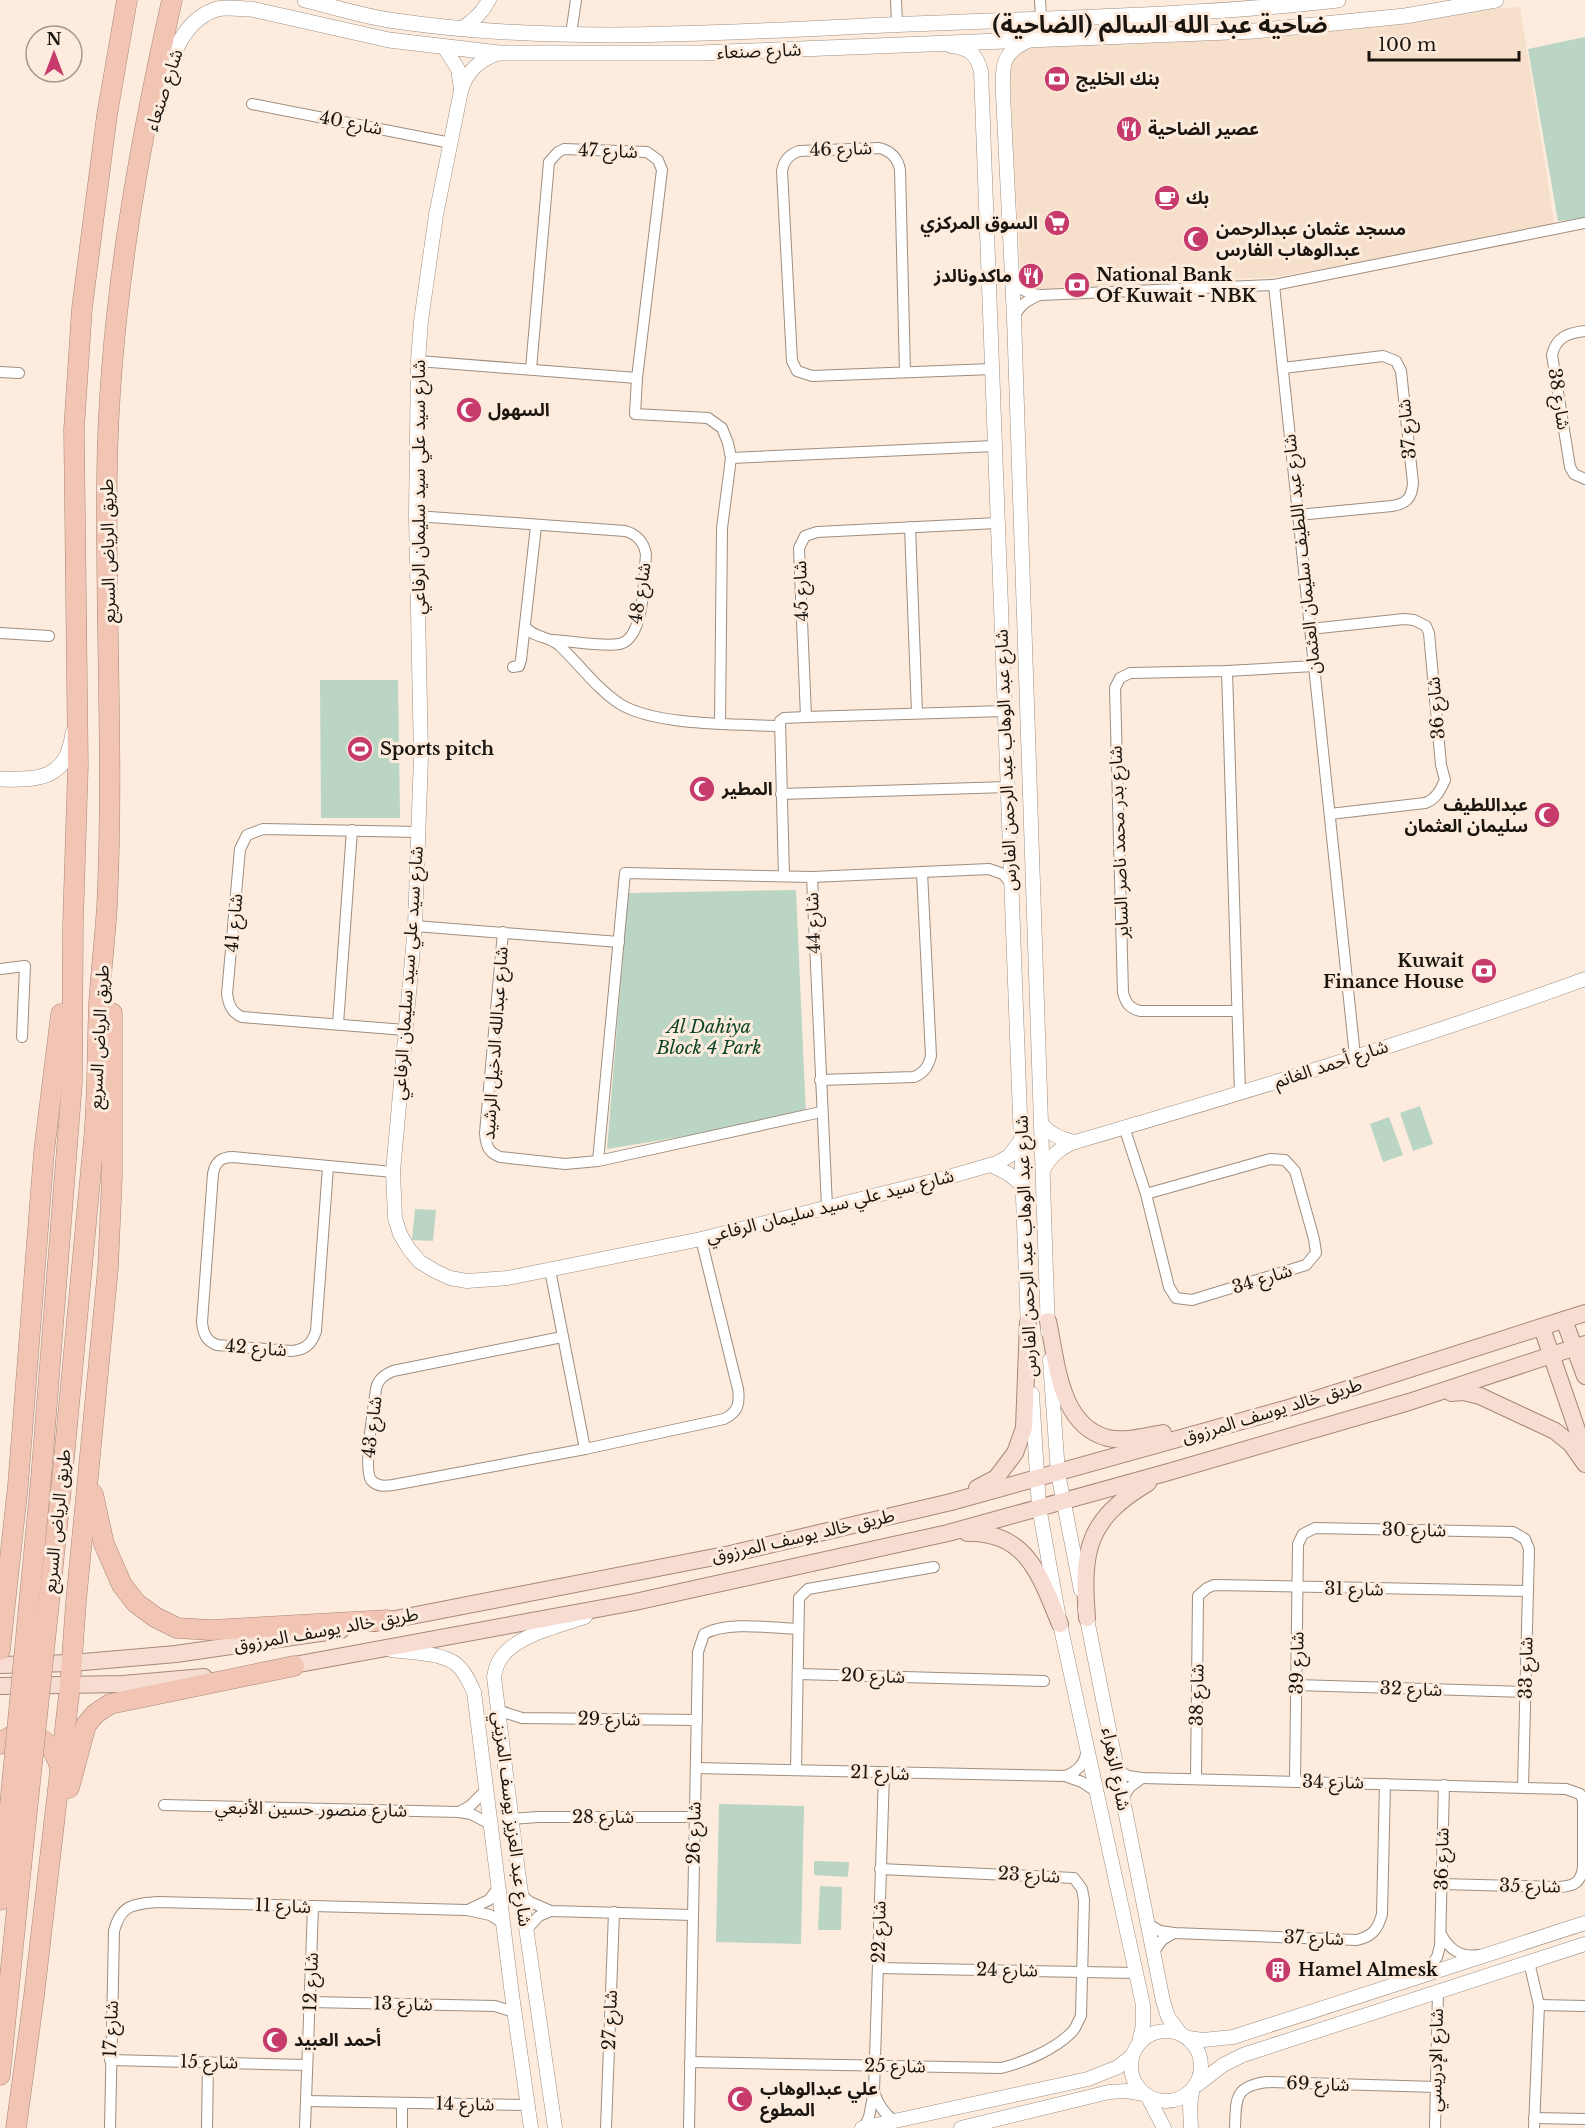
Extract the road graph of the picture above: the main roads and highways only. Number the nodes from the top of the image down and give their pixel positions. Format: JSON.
{"nodes":[{"id":1,"x":127,"y":0,"type":"edge"},
{"id":2,"x":172,"y":0,"type":"edge"},
{"id":3,"x":299,"y":0,"type":"edge"},
{"id":4,"x":304,"y":0,"type":"edge"},
{"id":5,"x":1338,"y":0,"type":"edge"},
{"id":6,"x":1496,"y":0,"type":"edge"},
{"id":7,"x":1282,"y":3,"type":"edge"},
{"id":8,"x":1177,"y":14,"type":"junction"},
{"id":9,"x":1145,"y":16,"type":"junction"},
{"id":10,"x":298,"y":20,"type":"junction"},
{"id":11,"x":791,"y":30,"type":"junction"},
{"id":12,"x":762,"y":31,"type":"junction"},
{"id":13,"x":1180,"y":35,"type":"junction"},
{"id":14,"x":1143,"y":37,"type":"junction"},
{"id":15,"x":763,"y":50,"type":"junction"},
{"id":16,"x":794,"y":50,"type":"junction"},
{"id":17,"x":137,"y":177,"type":"junction"},
{"id":18,"x":76,"y":676,"type":"junction"},
{"id":19,"x":1,"y":783,"type":"edge"},
{"id":20,"x":107,"y":905,"type":"junction"},
{"id":21,"x":72,"y":922,"type":"junction"},
{"id":22,"x":1585,"y":1313,"type":"edge"},
{"id":23,"x":1564,"y":1320,"type":"junction"},
{"id":24,"x":1048,"y":1321,"type":"road end"},
{"id":25,"x":1028,"y":1322,"type":"road end"},
{"id":26,"x":1542,"y":1328,"type":"junction"},
{"id":27,"x":1580,"y":1346,"type":"edge"},
{"id":28,"x":1551,"y":1355,"type":"junction"},
{"id":29,"x":1585,"y":1376,"type":"edge"},
{"id":30,"x":1409,"y":1402,"type":"junction"},
{"id":31,"x":1285,"y":1409,"type":"junction"},
{"id":32,"x":1585,"y":1453,"type":"edge"},
{"id":33,"x":1585,"y":1464,"type":"edge"},
{"id":34,"x":88,"y":1471,"type":"junction"},
{"id":35,"x":1165,"y":1473,"type":"junction"},
{"id":36,"x":18,"y":1485,"type":"junction"},
{"id":37,"x":951,"y":1502,"type":"junction"},
{"id":38,"x":948,"y":1533,"type":"junction"},
{"id":39,"x":0,"y":1561,"type":"edge"},
{"id":40,"x":6,"y":1601,"type":"junction"},
{"id":41,"x":76,"y":1602,"type":"junction"},
{"id":42,"x":1087,"y":1618,"type":"road end"},
{"id":43,"x":388,"y":1620,"type":"junction"},
{"id":44,"x":1060,"y":1624,"type":"road end"},
{"id":45,"x":0,"y":1650,"type":"edge"},
{"id":46,"x":72,"y":1663,"type":"junction"},
{"id":47,"x":0,"y":1665,"type":"edge"},
{"id":48,"x":294,"y":1666,"type":"junction"},
{"id":49,"x":0,"y":1686,"type":"edge"},
{"id":50,"x":70,"y":1686,"type":"junction"},
{"id":51,"x":0,"y":1744,"type":"edge"},
{"id":52,"x":60,"y":1768,"type":"junction"},
{"id":53,"x":50,"y":1864,"type":"junction"},
{"id":54,"x":12,"y":1868,"type":"junction"},
{"id":55,"x":0,"y":1900,"type":"edge"},
{"id":56,"x":0,"y":2075,"type":"edge"},
{"id":57,"x":16,"y":2128,"type":"edge"}],
"edges":[{"from":1,"to":18,"type":"highway","name":"طريق الرياض السريع"},
{"from":2,"to":17,"type":"highway","name":"طريق الرياض السريع"},
{"from":3,"to":10,"type":"main road"},
{"from":4,"to":12,"type":"main road","name":"شارع صنعاء"},
{"from":5,"to":7,"type":"main road","name":"شارع صنعاء"},
{"from":6,"to":13,"type":"main road","name":"شارع صنعاء"},
{"from":7,"to":8,"type":"main road","name":"شارع صنعاء"},
{"from":8,"to":9,"type":"main road","name":"شارع صنعاء"},
{"from":8,"to":13,"type":"main road"},
{"from":9,"to":11,"type":"main road","name":"شارع صنعاء"},
{"from":9,"to":14,"type":"main road"},
{"from":10,"to":15,"type":"main road","name":"شارع صنعاء"},
{"from":10,"to":17,"type":"main road","name":"شارع صنعاء"},
{"from":11,"to":12,"type":"main road","name":"شارع صنعاء"},
{"from":11,"to":16,"type":"main road"},
{"from":12,"to":15,"type":"main road"},
{"from":13,"to":14,"type":"main road","name":"شارع صنعاء"},
{"from":14,"to":16,"type":"main road","name":"شارع صنعاء"},
{"from":15,"to":16,"type":"main road","name":"شارع صنعاء"},
{"from":17,"to":20,"type":"highway","name":"طريق الرياض السريع"},
{"from":18,"to":19,"type":"main road"},
{"from":18,"to":21,"type":"highway","name":"طريق الرياض السريع"},
{"from":20,"to":34,"type":"highway"},
{"from":20,"to":54,"type":"highway","name":"طريق الرياض السريع","bridge":true},
{"from":21,"to":36,"type":"highway"},
{"from":21,"to":54,"type":"highway","name":"طريق الرياض السريع","bridge":true},
{"from":22,"to":23,"type":"main road","name":"طريق خالد يوسف المرزوق"},
{"from":23,"to":26,"type":"main road","name":"طريق خالد يوسف المرزوق"},
{"from":23,"to":27,"type":"main road"},
{"from":24,"to":31,"type":"main road"},
{"from":25,"to":37,"type":"main road"},
{"from":26,"to":28,"type":"main road"},
{"from":26,"to":31,"type":"main road","name":"طريق خالد يوسف المرزوق"},
{"from":27,"to":28,"type":"main road","name":"طريق خالد يوسف المرزوق"},
{"from":27,"to":29,"type":"main road"},
{"from":28,"to":30,"type":"main road","name":"طريق خالد يوسف المرزوق"},
{"from":28,"to":32,"type":"main road"},
{"from":30,"to":33,"type":"main road"},
{"from":30,"to":35,"type":"main road","name":"طريق خالد يوسف المرزوق"},
{"from":31,"to":37,"type":"main road","name":"طريق خالد يوسف المرزوق"},
{"from":34,"to":41,"type":"highway"},
{"from":34,"to":43,"type":"highway"},
{"from":35,"to":38,"type":"main road","name":"طريق خالد يوسف المرزوق"},
{"from":35,"to":42,"type":"main road"},
{"from":36,"to":39,"type":"highway"},
{"from":36,"to":40,"type":"highway"},
{"from":37,"to":43,"type":"main road","name":"طريق خالد يوسف المرزوق"},
{"from":38,"to":44,"type":"main road"},
{"from":38,"to":48,"type":"main road","name":"طريق خالد يوسف المرزوق"},
{"from":40,"to":41,"type":"highway"},
{"from":40,"to":45,"type":"highway"},
{"from":41,"to":46,"type":"highway"},
{"from":43,"to":46,"type":"main road","name":"طريق خالد يوسف المرزوق"},
{"from":46,"to":47,"type":"main road","name":"طريق خالد يوسف المرزوق"},
{"from":46,"to":50,"type":"highway"},
{"from":48,"to":50,"type":"main road","name":"طريق خالد يوسف المرزوق"},
{"from":48,"to":53,"type":"highway"},
{"from":49,"to":50,"type":"main road","name":"طريق خالد يوسف المرزوق"},
{"from":50,"to":52,"type":"highway"},
{"from":51,"to":52,"type":"highway"},
{"from":52,"to":53,"type":"highway"},
{"from":53,"to":57,"type":"highway"},
{"from":54,"to":55,"type":"highway","name":"طريق الرياض السريع"},
{"from":54,"to":56,"type":"highway","name":"طريق الرياض السريع"}]}
